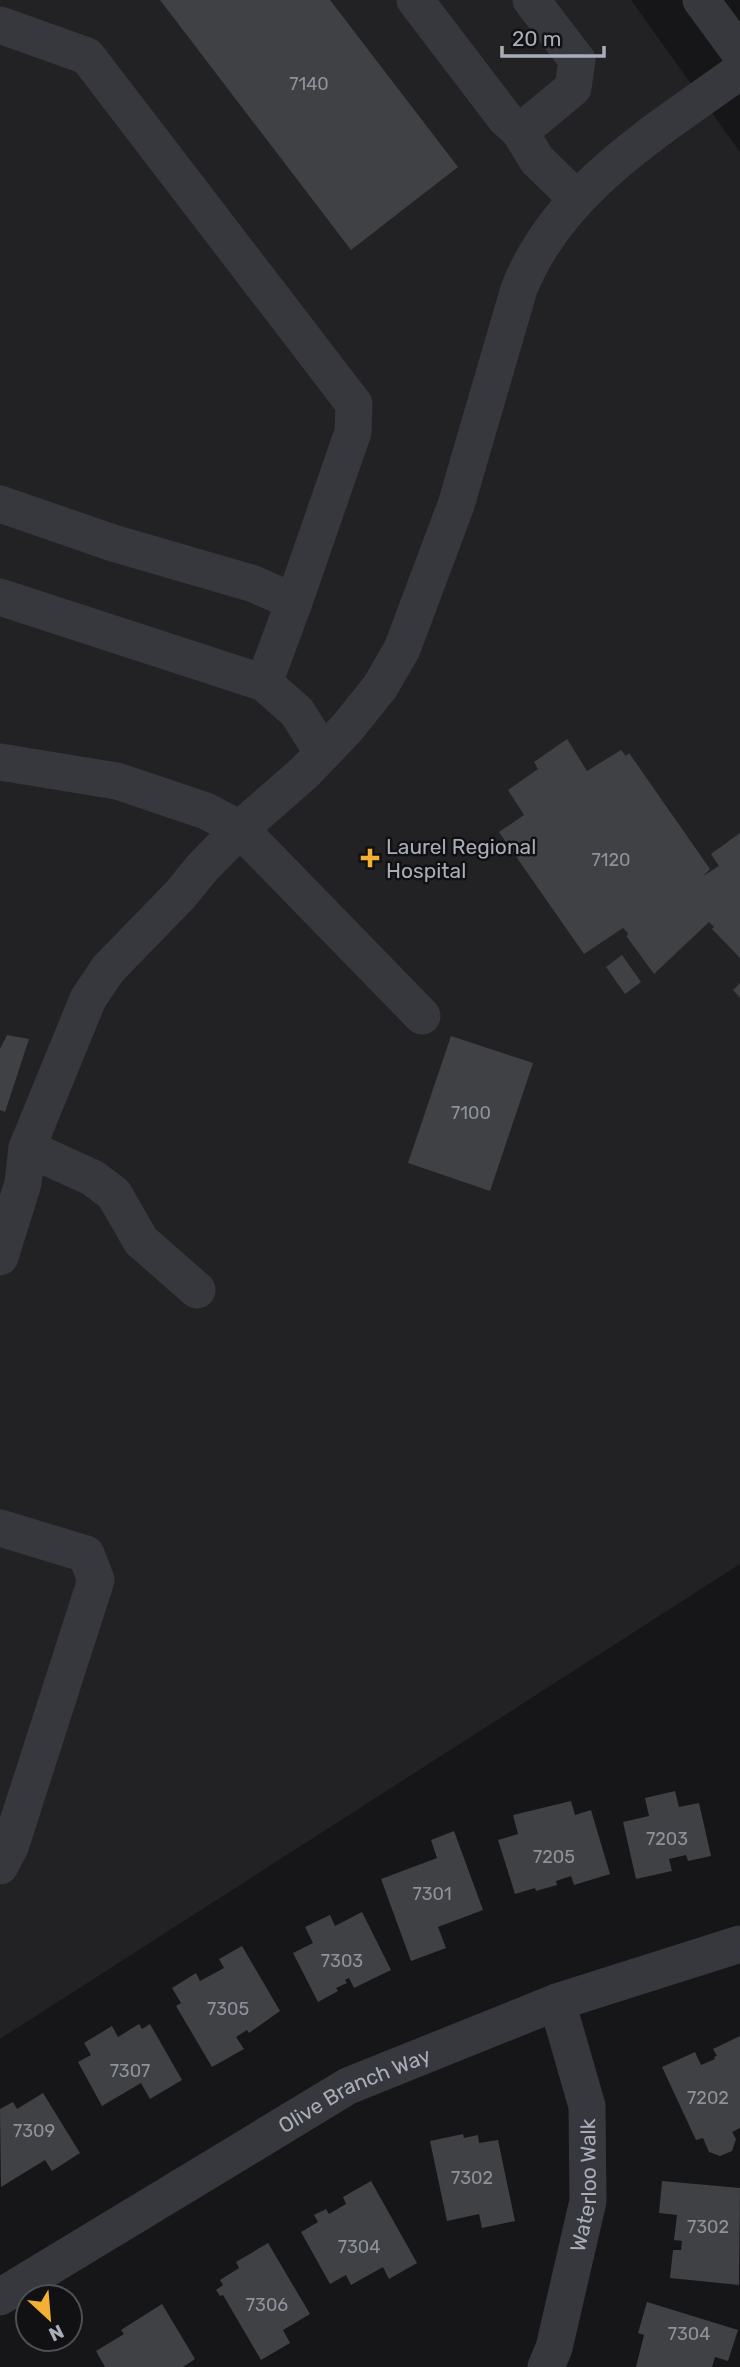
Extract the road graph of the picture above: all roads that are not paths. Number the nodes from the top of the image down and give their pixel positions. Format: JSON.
{"nodes":[{"id":1,"x":9,"y":0,"type":"edge"},
{"id":2,"x":415,"y":0,"type":"edge"},
{"id":3,"x":531,"y":0,"type":"edge"},
{"id":4,"x":701,"y":0,"type":"edge"},
{"id":5,"x":0,"y":25,"type":"edge"},
{"id":6,"x":740,"y":53,"type":"edge"},
{"id":7,"x":740,"y":71,"type":"edge"},
{"id":8,"x":520,"y":132,"type":"junction"},
{"id":9,"x":576,"y":198,"type":"junction"},
{"id":10,"x":0,"y":504,"type":"edge"},
{"id":11,"x":0,"y":597,"type":"edge"},
{"id":12,"x":294,"y":601,"type":"junction"},
{"id":13,"x":264,"y":682,"type":"junction"},
{"id":14,"x":323,"y":753,"type":"junction"},
{"id":15,"x":0,"y":762,"type":"edge"},
{"id":16,"x":240,"y":829,"type":"junction"},
{"id":17,"x":422,"y":1016,"type":"dead end"},
{"id":18,"x":27,"y":1148,"type":"junction"},
{"id":19,"x":0,"y":1257,"type":"edge"},
{"id":20,"x":197,"y":1290,"type":"dead end"},
{"id":21,"x":3,"y":1540,"type":"edge"},
{"id":22,"x":0,"y":1866,"type":"edge"},
{"id":23,"x":740,"y":1944,"type":"edge"},
{"id":24,"x":557,"y":2002,"type":"junction"},
{"id":25,"x":0,"y":2297,"type":"edge"},
{"id":26,"x":546,"y":2367,"type":"edge"}],
"edges":[{"from":1,"to":5,"type":"street"},
{"from":2,"to":8,"type":"street"},
{"from":3,"to":8,"type":"street"},
{"from":4,"to":6,"type":"street"},
{"from":5,"to":12,"type":"street"},
{"from":7,"to":9,"type":"street"},
{"from":8,"to":9,"type":"street"},
{"from":9,"to":14,"type":"street"},
{"from":10,"to":12,"type":"street"},
{"from":11,"to":13,"type":"street"},
{"from":12,"to":13,"type":"street"},
{"from":13,"to":14,"type":"street"},
{"from":14,"to":16,"type":"street"},
{"from":15,"to":16,"type":"street"},
{"from":16,"to":17,"type":"street"},
{"from":16,"to":18,"type":"street"},
{"from":18,"to":19,"type":"street"},
{"from":18,"to":20,"type":"street"},
{"from":21,"to":22,"type":"street"},
{"from":23,"to":24,"type":"street","name":"Olive Branch Way"},
{"from":24,"to":25,"type":"street","name":"Olive Branch Way"},
{"from":24,"to":26,"type":"street","name":"Waterloo Walk"}]}
